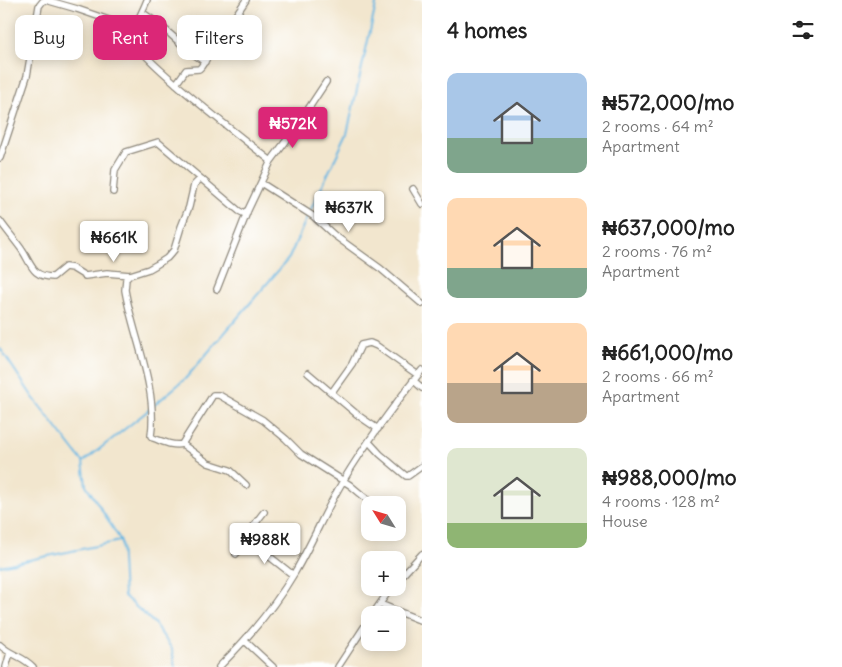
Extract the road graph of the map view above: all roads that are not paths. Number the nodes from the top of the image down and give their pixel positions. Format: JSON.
{"nodes":[{"id":1,"x":46,"y":0,"type":"edge"},
{"id":2,"x":147,"y":0,"type":"edge"},
{"id":3,"x":246,"y":0,"type":"edge"},
{"id":4,"x":143,"y":13,"type":"joint"},
{"id":5,"x":94,"y":15,"type":"edge"},
{"id":6,"x":151,"y":60,"type":"edge"},
{"id":7,"x":205,"y":62,"type":"junction"},
{"id":8,"x":326,"y":82,"type":"dead end"},
{"id":9,"x":176,"y":84,"type":"junction"},
{"id":10,"x":0,"y":158,"type":"edge"},
{"id":11,"x":271,"y":161,"type":"junction"},
{"id":12,"x":200,"y":179,"type":"junction"},
{"id":13,"x":261,"y":183,"type":"junction"},
{"id":14,"x":413,"y":189,"type":"dead end"},
{"id":15,"x":113,"y":192,"type":"dead end"},
{"id":16,"x":422,"y":204,"type":"edge"},
{"id":17,"x":248,"y":210,"type":"junction"},
{"id":18,"x":0,"y":221,"type":"edge"},
{"id":19,"x":130,"y":275,"type":"junction"},
{"id":20,"x":217,"y":289,"type":"dead end"},
{"id":21,"x":422,"y":304,"type":"edge"},
{"id":22,"x":422,"y":370,"type":"edge"},
{"id":23,"x":308,"y":373,"type":"dead end"},
{"id":24,"x":415,"y":378,"type":"junction"},
{"id":25,"x":422,"y":388,"type":"edge"},
{"id":26,"x":332,"y":392,"type":"junction"},
{"id":27,"x":378,"y":429,"type":"junction"},
{"id":28,"x":369,"y":442,"type":"junction"},
{"id":29,"x":182,"y":444,"type":"junction"},
{"id":30,"x":422,"y":466,"type":"edge"},
{"id":31,"x":343,"y":481,"type":"junction"},
{"id":32,"x":246,"y":485,"type":"dead end"},
{"id":33,"x":362,"y":496,"type":"edge"},
{"id":34,"x":264,"y":512,"type":"dead end"},
{"id":35,"x":248,"y":542,"type":"junction"},
{"id":36,"x":236,"y":554,"type":"dead end"},
{"id":37,"x":422,"y":554,"type":"edge"},
{"id":38,"x":406,"y":571,"type":"edge"},
{"id":39,"x":293,"y":575,"type":"junction"},
{"id":40,"x":386,"y":596,"type":"edge"},
{"id":41,"x":380,"y":604,"type":"joint"},
{"id":42,"x":422,"y":621,"type":"edge"},
{"id":43,"x":361,"y":632,"type":"edge"},
{"id":44,"x":245,"y":641,"type":"junction"},
{"id":45,"x":0,"y":645,"type":"edge"},
{"id":46,"x":10,"y":652,"type":"junction"},
{"id":47,"x":6,"y":667,"type":"edge"},
{"id":48,"x":33,"y":667,"type":"edge"},
{"id":49,"x":219,"y":667,"type":"edge"},
{"id":50,"x":273,"y":667,"type":"edge"},
{"id":51,"x":338,"y":667,"type":"edge"}],
"edges":[{"from":1,"to":5,"type":"street"},
{"from":1,"to":10,"type":"street"},
{"from":2,"to":4,"type":"street"},
{"from":3,"to":7,"type":"street"},
{"from":4,"to":7,"type":"street"},
{"from":6,"to":9,"type":"street"},
{"from":7,"to":9,"type":"street"},
{"from":8,"to":11,"type":"street"},
{"from":9,"to":11,"type":"street"},
{"from":11,"to":13,"type":"street"},
{"from":12,"to":15,"type":"street"},
{"from":12,"to":17,"type":"street"},
{"from":12,"to":19,"type":"street"},
{"from":13,"to":17,"type":"street"},
{"from":13,"to":21,"type":"street"},
{"from":14,"to":16,"type":"street"},
{"from":17,"to":20,"type":"street"},
{"from":18,"to":19,"type":"street"},
{"from":19,"to":29,"type":"street"},
{"from":22,"to":24,"type":"street"},
{"from":23,"to":26,"type":"street"},
{"from":24,"to":25,"type":"street"},
{"from":24,"to":26,"type":"street"},
{"from":24,"to":27,"type":"street"},
{"from":26,"to":27,"type":"street"},
{"from":27,"to":28,"type":"street"},
{"from":28,"to":30,"type":"street"},
{"from":28,"to":31,"type":"street"},
{"from":29,"to":31,"type":"street"},
{"from":29,"to":32,"type":"street"},
{"from":31,"to":33,"type":"street"},
{"from":31,"to":39,"type":"street"},
{"from":34,"to":35,"type":"street"},
{"from":35,"to":36,"type":"street"},
{"from":35,"to":39,"type":"street"},
{"from":37,"to":38,"type":"street"},
{"from":39,"to":44,"type":"street"},
{"from":40,"to":41,"type":"street"},
{"from":41,"to":42,"type":"street"},
{"from":43,"to":51,"type":"street"},
{"from":44,"to":49,"type":"street"},
{"from":44,"to":50,"type":"street"},
{"from":45,"to":46,"type":"street"},
{"from":46,"to":47,"type":"street"},
{"from":46,"to":48,"type":"street"}]}
